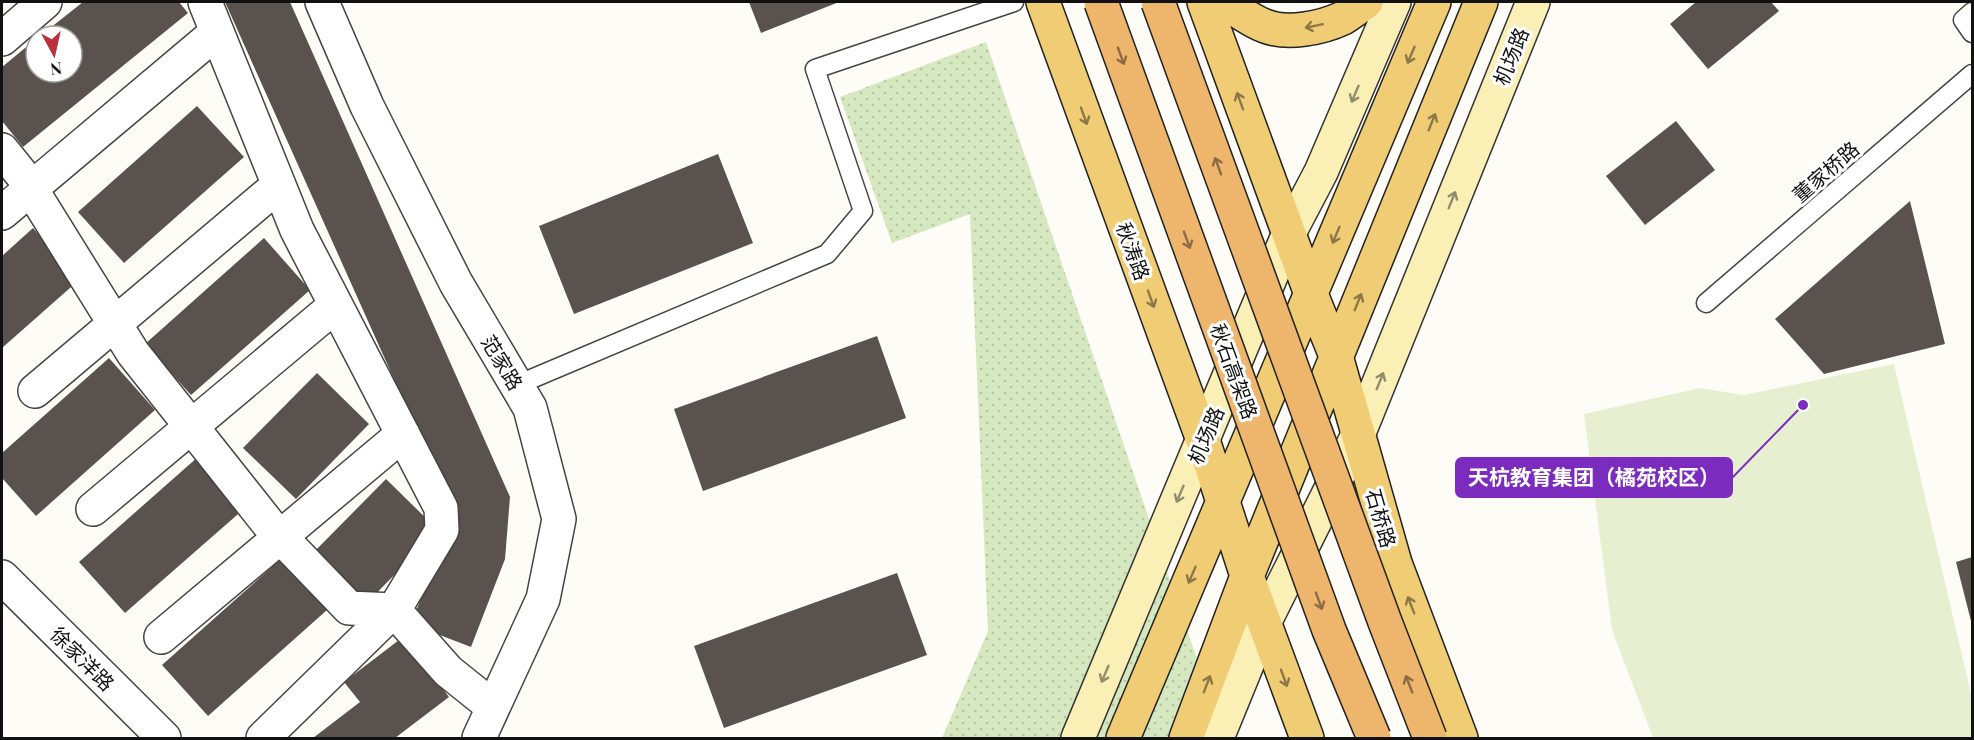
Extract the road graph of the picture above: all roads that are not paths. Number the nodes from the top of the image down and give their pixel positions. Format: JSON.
{"nodes":[{"id":1,"x":45,"y":2,"type":"edge"},
{"id":2,"x":205,"y":2,"type":"edge"},
{"id":3,"x":322,"y":2,"type":"edge"},
{"id":4,"x":1014,"y":2,"type":"edge"},
{"id":5,"x":1043,"y":2,"type":"edge"},
{"id":6,"x":1101,"y":2,"type":"edge"},
{"id":7,"x":1158,"y":2,"type":"edge"},
{"id":8,"x":1204,"y":2,"type":"edge"},
{"id":9,"x":1224,"y":2,"type":"edge"},
{"id":10,"x":1366,"y":2,"type":"edge"},
{"id":11,"x":1394,"y":2,"type":"edge"},
{"id":12,"x":1434,"y":2,"type":"edge"},
{"id":13,"x":1481,"y":2,"type":"edge"},
{"id":14,"x":1533,"y":2,"type":"edge"},
{"id":15,"x":1972,"y":12,"type":"edge"},
{"id":16,"x":218,"y":32,"type":"junction"},
{"id":17,"x":1972,"y":33,"type":"edge"},
{"id":18,"x":2,"y":39,"type":"edge"},
{"id":19,"x":1972,"y":74,"type":"edge"},
{"id":20,"x":2,"y":150,"type":"edge"},
{"id":21,"x":279,"y":185,"type":"junction"},
{"id":22,"x":30,"y":188,"type":"junction"},
{"id":23,"x":2,"y":213,"type":"edge"},
{"id":24,"x":1289,"y":233,"type":"junction"},
{"id":25,"x":1311,"y":294,"type":"junction"},
{"id":26,"x":1706,"y":303,"type":"dead end"},
{"id":27,"x":336,"y":305,"type":"junction"},
{"id":28,"x":115,"y":324,"type":"junction"},
{"id":29,"x":1336,"y":356,"type":"junction"},
{"id":30,"x":517,"y":385,"type":"junction"},
{"id":31,"x":34,"y":391,"type":"dead end"},
{"id":32,"x":192,"y":427,"type":"junction"},
{"id":33,"x":403,"y":434,"type":"junction"},
{"id":34,"x":1358,"y":435,"type":"junction"},
{"id":35,"x":1203,"y":440,"type":"junction"},
{"id":36,"x":1223,"y":502,"type":"junction"},
{"id":37,"x":93,"y":509,"type":"dead end"},
{"id":38,"x":280,"y":537,"type":"junction"},
{"id":39,"x":1247,"y":576,"type":"junction"},
{"id":40,"x":2,"y":577,"type":"edge"},
{"id":41,"x":394,"y":610,"type":"junction"},
{"id":42,"x":1264,"y":623,"type":"junction"},
{"id":43,"x":161,"y":637,"type":"dead end"},
{"id":44,"x":493,"y":707,"type":"junction"},
{"id":45,"x":164,"y":738,"type":"edge"},
{"id":46,"x":263,"y":738,"type":"edge"},
{"id":47,"x":478,"y":738,"type":"edge"},
{"id":48,"x":1078,"y":738,"type":"edge"},
{"id":49,"x":1123,"y":738,"type":"edge"},
{"id":50,"x":1186,"y":738,"type":"edge"},
{"id":51,"x":1217,"y":738,"type":"edge"},
{"id":52,"x":1307,"y":738,"type":"edge"},
{"id":53,"x":1374,"y":738,"type":"edge"},
{"id":54,"x":1431,"y":738,"type":"edge"},
{"id":55,"x":1461,"y":738,"type":"edge"}],
"edges":[{"from":1,"to":18,"type":"street"},
{"from":2,"to":16,"type":"street"},
{"from":3,"to":30,"type":"street","name":"范家路"},
{"from":4,"to":30,"type":"lane"},
{"from":5,"to":35,"type":"main road","name":"秋涛路","one_way":true},
{"from":6,"to":53,"type":"highway","name":"秋石高架路","one_way":true,"bridge":true},
{"from":54,"to":7,"type":"highway","one_way":true,"bridge":true},
{"from":24,"to":8,"type":"main road","one_way":true},
{"from":10,"to":9,"type":"main road","one_way":true},
{"from":11,"to":24,"type":"main road","name":"机场路","one_way":true},
{"from":12,"to":25,"type":"main road","one_way":true},
{"from":29,"to":13,"type":"main road","one_way":true},
{"from":34,"to":14,"type":"main road","name":"机场路","one_way":true},
{"from":15,"to":17,"type":"lane"},
{"from":16,"to":21,"type":"street"},
{"from":16,"to":22,"type":"street"},
{"from":19,"to":26,"type":"lane","name":"董家桥路"},
{"from":20,"to":22,"type":"street"},
{"from":21,"to":27,"type":"street"},
{"from":21,"to":28,"type":"street"},
{"from":22,"to":23,"type":"street"},
{"from":22,"to":28,"type":"street"},
{"from":24,"to":25,"type":"main road"},
{"from":24,"to":35,"type":"main road","name":"机场路"},
{"from":25,"to":29,"type":"main road","name":"石桥路"},
{"from":25,"to":36,"type":"main road"},
{"from":27,"to":32,"type":"street"},
{"from":27,"to":33,"type":"street"},
{"from":28,"to":31,"type":"street"},
{"from":28,"to":32,"type":"street"},
{"from":29,"to":34,"type":"main road","name":"石桥路"},
{"from":29,"to":39,"type":"main road"},
{"from":30,"to":44,"type":"street","name":"范家路"},
{"from":32,"to":37,"type":"street"},
{"from":32,"to":38,"type":"street"},
{"from":33,"to":38,"type":"street"},
{"from":33,"to":41,"type":"street"},
{"from":34,"to":42,"type":"main road","name":"机场路"},
{"from":55,"to":34,"type":"main road","name":"石桥路","one_way":true},
{"from":35,"to":36,"type":"main road","name":"秋涛路"},
{"from":35,"to":48,"type":"main road","name":"机场路","one_way":true},
{"from":36,"to":39,"type":"main road"},
{"from":36,"to":49,"type":"main road","one_way":true},
{"from":38,"to":41,"type":"street"},
{"from":38,"to":43,"type":"street"},
{"from":39,"to":42,"type":"main road"},
{"from":50,"to":39,"type":"main road","one_way":true},
{"from":40,"to":45,"type":"street","name":"徐家洋路"},
{"from":41,"to":44,"type":"street"},
{"from":41,"to":46,"type":"street"},
{"from":42,"to":51,"type":"main road","name":"机场路"},
{"from":42,"to":52,"type":"main road","one_way":true},
{"from":44,"to":47,"type":"street","name":"范家路"}]}
